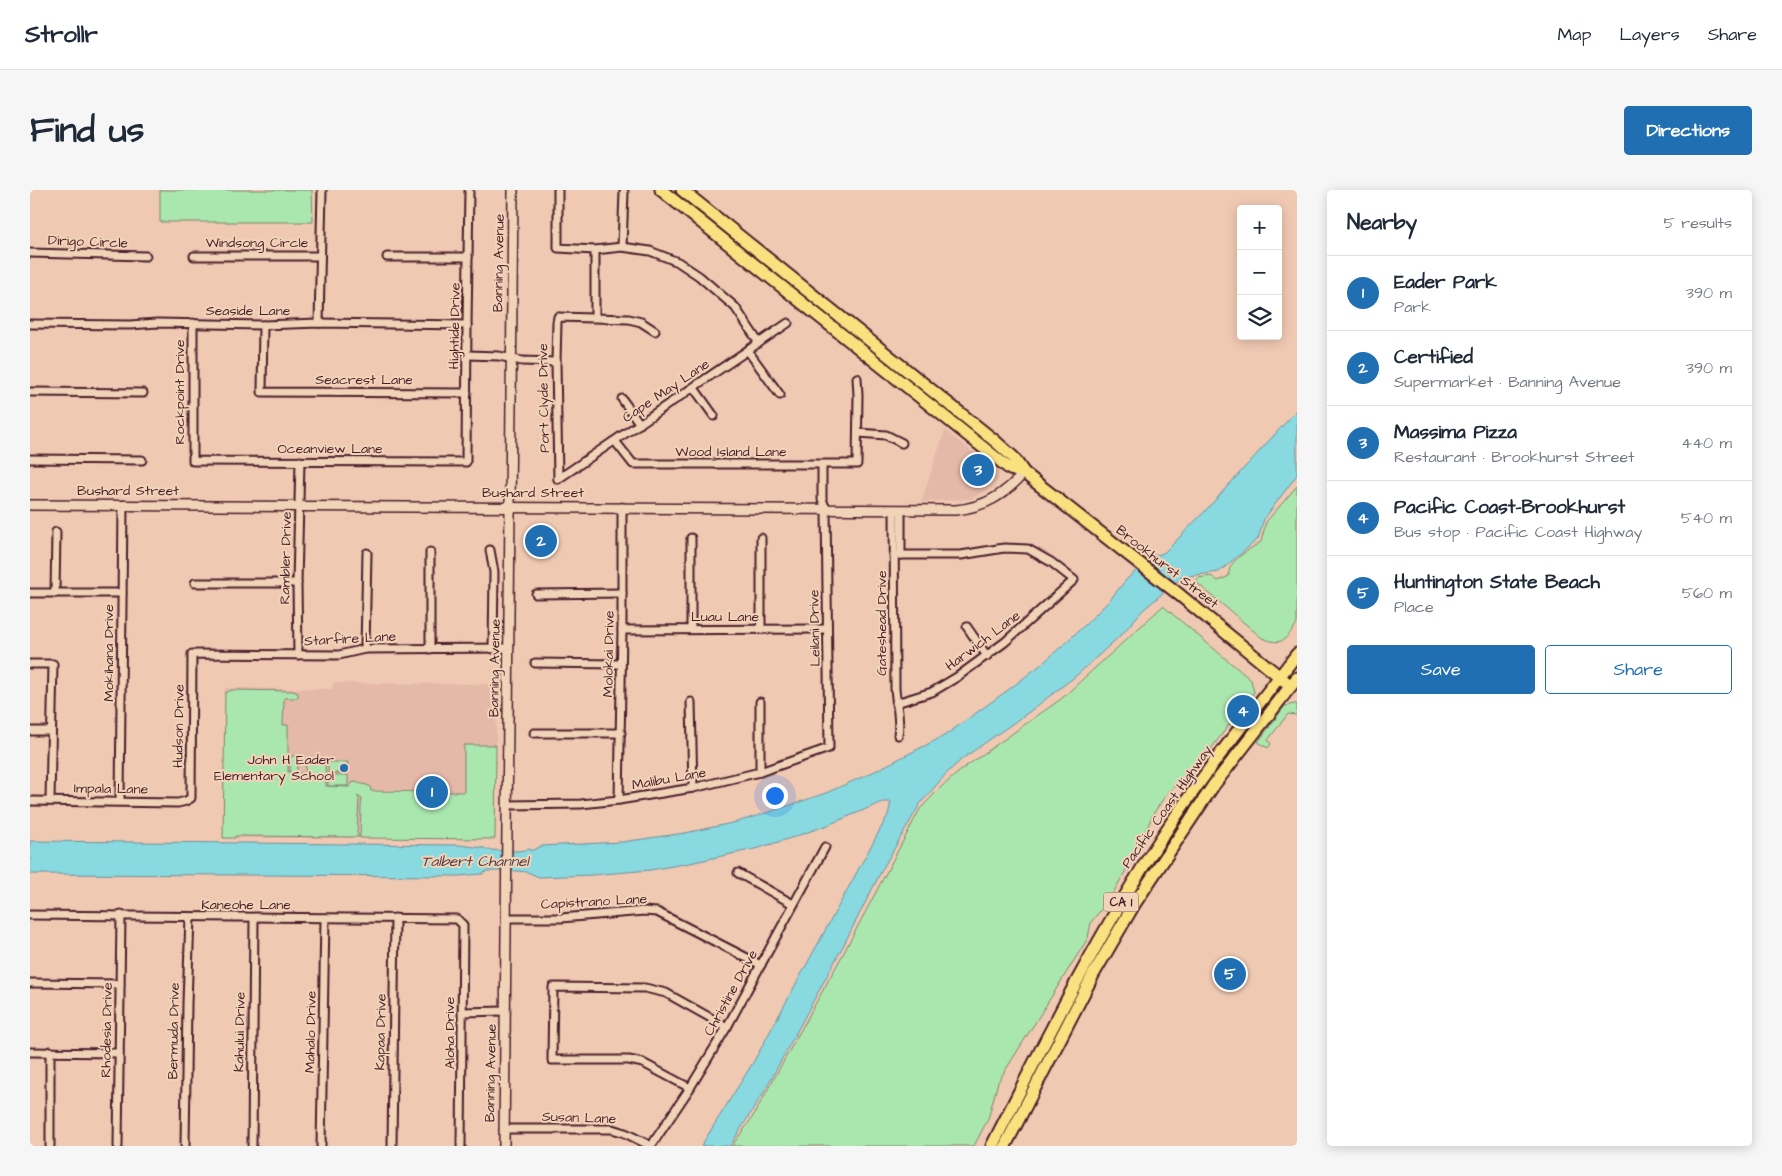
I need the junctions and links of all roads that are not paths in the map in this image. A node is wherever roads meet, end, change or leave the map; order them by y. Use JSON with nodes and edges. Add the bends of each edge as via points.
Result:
{"nodes":[{"id":1,"x":322,"y":190,"type":"edge"},
{"id":2,"x":469,"y":190,"type":"edge"},
{"id":3,"x":513,"y":190,"type":"edge"},
{"id":4,"x":558,"y":190,"type":"edge"},
{"id":5,"x":661,"y":190,"type":"edge"},
{"id":6,"x":682,"y":190,"type":"edge"},
{"id":7,"x":624,"y":192,"type":"dead end"},
{"id":8,"x":622,"y":247,"type":"junction"},
{"id":9,"x":595,"y":250,"type":"junction"},
{"id":10,"x":30,"y":253,"type":"edge"},
{"id":11,"x":146,"y":256,"type":"dead end"},
{"id":12,"x":194,"y":256,"type":"dead end"},
{"id":13,"x":320,"y":256,"type":"junction"},
{"id":14,"x":387,"y":257,"type":"dead end"},
{"id":15,"x":468,"y":257,"type":"junction"},
{"id":16,"x":795,"y":280,"type":"junction"},
{"id":17,"x":788,"y":290,"type":"junction"},
{"id":18,"x":595,"y":317,"type":"junction"},
{"id":19,"x":193,"y":323,"type":"junction"},
{"id":20,"x":319,"y":323,"type":"junction"},
{"id":21,"x":788,"y":323,"type":"dead end"},
{"id":22,"x":30,"y":324,"type":"edge"},
{"id":23,"x":263,"y":325,"type":"junction"},
{"id":24,"x":466,"y":325,"type":"junction"},
{"id":25,"x":655,"y":330,"type":"dead end"},
{"id":26,"x":760,"y":343,"type":"junction"},
{"id":27,"x":748,"y":351,"type":"junction"},
{"id":28,"x":467,"y":355,"type":"junction"},
{"id":29,"x":512,"y":358,"type":"junction"},
{"id":30,"x":556,"y":362,"type":"junction"},
{"id":31,"x":857,"y":378,"type":"dead end"},
{"id":32,"x":694,"y":388,"type":"junction"},
{"id":33,"x":30,"y":392,"type":"edge"},
{"id":34,"x":143,"y":393,"type":"dead end"},
{"id":35,"x":466,"y":393,"type":"junction"},
{"id":36,"x":780,"y":395,"type":"dead end"},
{"id":37,"x":622,"y":399,"type":"dead end"},
{"id":38,"x":714,"y":416,"type":"dead end"},
{"id":39,"x":640,"y":424,"type":"junction"},
{"id":40,"x":858,"y":433,"type":"junction"},
{"id":41,"x":615,"y":441,"type":"junction"},
{"id":42,"x":902,"y":443,"type":"dead end"},
{"id":43,"x":30,"y":459,"type":"edge"},
{"id":44,"x":142,"y":460,"type":"dead end"},
{"id":45,"x":193,"y":461,"type":"joint"},
{"id":46,"x":300,"y":461,"type":"junction"},
{"id":47,"x":466,"y":462,"type":"joint"},
{"id":48,"x":822,"y":465,"type":"junction"},
{"id":49,"x":1024,"y":473,"type":"junction"},
{"id":50,"x":558,"y":479,"type":"joint"},
{"id":51,"x":30,"y":505,"type":"edge"},
{"id":52,"x":123,"y":505,"type":"junction"},
{"id":53,"x":300,"y":506,"type":"junction"},
{"id":54,"x":510,"y":506,"type":"junction"},
{"id":55,"x":622,"y":507,"type":"junction"},
{"id":56,"x":826,"y":509,"type":"junction"},
{"id":57,"x":898,"y":510,"type":"junction"},
{"id":58,"x":56,"y":532,"type":"dead end"},
{"id":59,"x":691,"y":538,"type":"dead end"},
{"id":60,"x":761,"y":538,"type":"dead end"},
{"id":61,"x":490,"y":550,"type":"dead end"},
{"id":62,"x":430,"y":552,"type":"dead end"},
{"id":63,"x":367,"y":553,"type":"dead end"},
{"id":64,"x":898,"y":555,"type":"junction"},
{"id":65,"x":195,"y":583,"type":"dead end"},
{"id":66,"x":297,"y":584,"type":"junction"},
{"id":67,"x":122,"y":592,"type":"junction"},
{"id":68,"x":30,"y":593,"type":"edge"},
{"id":69,"x":55,"y":593,"type":"junction"},
{"id":70,"x":622,"y":593,"type":"junction"},
{"id":71,"x":536,"y":594,"type":"dead end"},
{"id":72,"x":967,"y":626,"type":"dead end"},
{"id":73,"x":690,"y":629,"type":"junction"},
{"id":74,"x":761,"y":629,"type":"junction"},
{"id":75,"x":827,"y":629,"type":"junction"},
{"id":76,"x":622,"y":630,"type":"junction"},
{"id":77,"x":508,"y":648,"type":"junction"},
{"id":78,"x":365,"y":649,"type":"junction"},
{"id":79,"x":430,"y":649,"type":"junction"},
{"id":80,"x":493,"y":649,"type":"junction"},
{"id":81,"x":192,"y":654,"type":"joint"},
{"id":82,"x":1297,"y":654,"type":"edge"},
{"id":83,"x":298,"y":655,"type":"junction"},
{"id":84,"x":987,"y":656,"type":"junction"},
{"id":85,"x":535,"y":663,"type":"dead end"},
{"id":86,"x":30,"y":664,"type":"edge"},
{"id":87,"x":621,"y":664,"type":"junction"},
{"id":88,"x":1280,"y":676,"type":"junction"},
{"id":89,"x":1294,"y":682,"type":"edge"},
{"id":90,"x":691,"y":702,"type":"dead end"},
{"id":91,"x":760,"y":702,"type":"dead end"},
{"id":92,"x":896,"y":703,"type":"junction"},
{"id":93,"x":30,"y":731,"type":"edge"},
{"id":94,"x":50,"y":731,"type":"junction"},
{"id":95,"x":534,"y":733,"type":"dead end"},
{"id":96,"x":621,"y":733,"type":"junction"},
{"id":97,"x":898,"y":735,"type":"dead end"},
{"id":98,"x":829,"y":748,"type":"joint"},
{"id":99,"x":760,"y":772,"type":"junction"},
{"id":100,"x":693,"y":788,"type":"junction"},
{"id":101,"x":190,"y":798,"type":"joint"},
{"id":102,"x":50,"y":800,"type":"junction"},
{"id":103,"x":619,"y":800,"type":"junction"},
{"id":104,"x":30,"y":801,"type":"edge"},
{"id":105,"x":120,"y":801,"type":"junction"},
{"id":106,"x":507,"y":805,"type":"junction"},
{"id":107,"x":825,"y":847,"type":"dead end"},
{"id":108,"x":738,"y":873,"type":"dead end"},
{"id":109,"x":793,"y":904,"type":"junction"},
{"id":110,"x":30,"y":914,"type":"edge"},
{"id":111,"x":121,"y":915,"type":"junction"},
{"id":112,"x":190,"y":917,"type":"junction"},
{"id":113,"x":254,"y":918,"type":"junction"},
{"id":114,"x":325,"y":918,"type":"junction"},
{"id":115,"x":395,"y":918,"type":"junction"},
{"id":116,"x":506,"y":918,"type":"junction"},
{"id":117,"x":460,"y":921,"type":"joint"},
{"id":118,"x":761,"y":965,"type":"junction"},
{"id":119,"x":30,"y":983,"type":"edge"},
{"id":120,"x":120,"y":984,"type":"junction"},
{"id":121,"x":506,"y":1011,"type":"junction"},
{"id":122,"x":462,"y":1012,"type":"junction"},
{"id":123,"x":727,"y":1027,"type":"junction"},
{"id":124,"x":50,"y":1051,"type":"junction"},
{"id":125,"x":30,"y":1052,"type":"edge"},
{"id":126,"x":119,"y":1053,"type":"junction"},
{"id":127,"x":690,"y":1088,"type":"junction"},
{"id":128,"x":504,"y":1128,"type":"junction"},
{"id":129,"x":50,"y":1146,"type":"edge"},
{"id":130,"x":118,"y":1146,"type":"edge"},
{"id":131,"x":185,"y":1146,"type":"edge"},
{"id":132,"x":252,"y":1146,"type":"edge"},
{"id":133,"x":322,"y":1146,"type":"edge"},
{"id":134,"x":392,"y":1146,"type":"edge"},
{"id":135,"x":461,"y":1146,"type":"edge"},
{"id":136,"x":504,"y":1146,"type":"edge"},
{"id":137,"x":651,"y":1146,"type":"edge"},
{"id":138,"x":992,"y":1146,"type":"edge"},
{"id":139,"x":1005,"y":1146,"type":"edge"}],
"edges":[{"from":1,"to":13,"type":"street"},
{"from":2,"to":15,"type":"street","name":"Hightide Drive"},
{"from":3,"to":29,"type":"street","name":"Banning Avenue"},
{"from":4,"to":9,"type":"street","via":[[558,248]]},
{"from":5,"to":17,"type":"main road","name":"Brookhurst Street"},
{"from":6,"to":16,"type":"main road","name":"Brookhurst Street"},
{"from":7,"to":8,"type":"street"},
{"from":8,"to":9,"type":"street"},
{"from":8,"to":26,"type":"street","via":[[650,251],[678,262],[699,276],[735,307]]},
{"from":9,"to":18,"type":"street"},
{"from":10,"to":11,"type":"street","name":"Dirigo Circle"},
{"from":12,"to":13,"type":"street","name":"Windsong Circle"},
{"from":13,"to":20,"type":"street"},
{"from":14,"to":15,"type":"street"},
{"from":15,"to":24,"type":"street","name":"Hightide Drive"},
{"from":16,"to":17,"type":"main road"},
{"from":16,"to":49,"type":"main road","name":"Brookhurst Street","via":[[995,441],[1013,457]]},
{"from":17,"to":49,"type":"main road","name":"Brookhurst Street","via":[[1010,469]]},
{"from":18,"to":25,"type":"street","via":[[629,318]]},
{"from":18,"to":30,"type":"street","name":"Port Clyde Drive","via":[[558,317]]},
{"from":19,"to":22,"type":"street","name":"Seaside Lane"},
{"from":19,"to":23,"type":"street","name":"Seaside Lane"},
{"from":19,"to":45,"type":"street","name":"Rockpoint Drive"},
{"from":20,"to":23,"type":"street","name":"Seaside Lane"},
{"from":20,"to":24,"type":"street","name":"Seaside Lane"},
{"from":21,"to":26,"type":"street","name":"Cape May Lane"},
{"from":23,"to":35,"type":"street","name":"Seacrest Lane","via":[[262,392]]},
{"from":24,"to":28,"type":"street","name":"Hightide Drive"},
{"from":26,"to":27,"type":"street","name":"Cape May Lane"},
{"from":27,"to":32,"type":"street","name":"Cape May Lane"},
{"from":27,"to":36,"type":"street"},
{"from":28,"to":29,"type":"street"},
{"from":28,"to":35,"type":"street","name":"Hightide Drive"},
{"from":29,"to":30,"type":"street"},
{"from":29,"to":54,"type":"street","name":"Banning Avenue"},
{"from":30,"to":50,"type":"street","name":"Port Clyde Drive"},
{"from":31,"to":40,"type":"street"},
{"from":32,"to":38,"type":"street"},
{"from":32,"to":39,"type":"street","name":"Cape May Lane"},
{"from":33,"to":34,"type":"street"},
{"from":35,"to":47,"type":"street","name":"Hightide Drive"},
{"from":37,"to":39,"type":"street"},
{"from":39,"to":41,"type":"street","name":"Cape May Lane"},
{"from":40,"to":42,"type":"street","via":[[886,435]]},
{"from":40,"to":48,"type":"street","name":"Wood Island Lane","via":[[858,464]]},
{"from":41,"to":48,"type":"street","name":"Wood Island Lane","via":[[633,464]]},
{"from":41,"to":50,"type":"street","name":"Cape May Lane"},
{"from":43,"to":44,"type":"street"},
{"from":45,"to":46,"type":"street","name":"Oceanview Lane"},
{"from":46,"to":47,"type":"street","name":"Oceanview Lane"},
{"from":46,"to":53,"type":"street","name":"Rambler Drive"},
{"from":48,"to":56,"type":"street","name":"Leilani Drive","via":[[822,499]]},
{"from":49,"to":57,"type":"street","name":"Bushard Street","via":[[1004,493],[981,506],[956,510]]},
{"from":49,"to":88,"type":"main road","name":"Brookhurst Street"},
{"from":51,"to":52,"type":"street","name":"Bushard Street"},
{"from":52,"to":53,"type":"street","name":"Bushard Street"},
{"from":52,"to":67,"type":"street","name":"Mokihana Drive"},
{"from":53,"to":54,"type":"street","name":"Bushard Street"},
{"from":53,"to":66,"type":"street","name":"Rambler Drive"},
{"from":54,"to":55,"type":"street","name":"Bushard Street"},
{"from":54,"to":77,"type":"street","name":"Banning Avenue"},
{"from":55,"to":56,"type":"street","name":"Bushard Street"},
{"from":55,"to":70,"type":"street","name":"Molokai Drive"},
{"from":56,"to":57,"type":"street","name":"Bushard Street"},
{"from":56,"to":75,"type":"street","name":"Leilani Drive"},
{"from":57,"to":64,"type":"street","name":"Gateshead Drive"},
{"from":58,"to":69,"type":"street"},
{"from":59,"to":73,"type":"street"},
{"from":60,"to":74,"type":"street"},
{"from":61,"to":80,"type":"street","name":"Banning Avenue","via":[[494,572]]},
{"from":62,"to":79,"type":"street"},
{"from":63,"to":78,"type":"street"},
{"from":64,"to":84,"type":"street","name":"Harwich Lane","via":[[961,555],[1004,548],[1028,549],[1074,580]]},
{"from":64,"to":92,"type":"street","name":"Gateshead Drive"},
{"from":65,"to":66,"type":"street"},
{"from":66,"to":83,"type":"street","name":"Rambler Drive"},
{"from":67,"to":69,"type":"street"},
{"from":67,"to":105,"type":"street","name":"Mokihana Drive"},
{"from":68,"to":69,"type":"street"},
{"from":70,"to":71,"type":"street"},
{"from":70,"to":76,"type":"street","name":"Molokai Drive"},
{"from":72,"to":84,"type":"street"},
{"from":73,"to":74,"type":"street","name":"Luau Lane"},
{"from":73,"to":76,"type":"street","name":"Luau Lane"},
{"from":74,"to":75,"type":"street","name":"Luau Lane"},
{"from":75,"to":98,"type":"street","name":"Leilani Drive"},
{"from":76,"to":87,"type":"street","name":"Molokai Drive"},
{"from":77,"to":80,"type":"street","name":"Starfire Lane"},
{"from":77,"to":106,"type":"street","name":"Banning Avenue"},
{"from":78,"to":79,"type":"street","name":"Starfire Lane"},
{"from":78,"to":83,"type":"street","name":"Starfire Lane","via":[[339,655]]},
{"from":79,"to":80,"type":"street","name":"Starfire Lane"},
{"from":81,"to":83,"type":"street","name":"Starfire Lane"},
{"from":81,"to":101,"type":"street","name":"Hudson Drive"},
{"from":82,"to":88,"type":"main road","name":"Pacific Coast Highway","number":"CA 1"},
{"from":84,"to":92,"type":"street","name":"Harwich Lane","via":[[932,692]]},
{"from":85,"to":87,"type":"street"},
{"from":86,"to":94,"type":"street","via":[[53,664]]},
{"from":87,"to":96,"type":"street","name":"Molokai Drive"},
{"from":88,"to":89,"type":"main road","name":"Brookhurst Street"},
{"from":88,"to":138,"type":"main road","name":"Pacific Coast Highway","number":"CA 1","via":[[1182,808],[1132,885],[1071,991]]},
{"from":89,"to":139,"type":"main road","name":"Pacific Coast Highway","number":"CA 1","via":[[1213,786],[1136,902],[1093,975]]},
{"from":90,"to":100,"type":"street"},
{"from":91,"to":99,"type":"street"},
{"from":92,"to":97,"type":"street","name":"Gateshead Drive","via":[[900,724]]},
{"from":93,"to":94,"type":"street"},
{"from":94,"to":102,"type":"street"},
{"from":95,"to":96,"type":"street"},
{"from":96,"to":103,"type":"street","name":"Molokai Drive"},
{"from":98,"to":99,"type":"street","name":"Malibu Lane"},
{"from":99,"to":100,"type":"street","name":"Malibu Lane"},
{"from":100,"to":103,"type":"street","name":"Malibu Lane"},
{"from":101,"to":105,"type":"street","name":"Impala Lane","via":[[178,804]]},
{"from":102,"to":104,"type":"street","name":"Impala Lane"},
{"from":102,"to":105,"type":"street","name":"Impala Lane"},
{"from":103,"to":106,"type":"street","name":"Malibu Lane"},
{"from":106,"to":116,"type":"street","name":"Banning Avenue"},
{"from":107,"to":109,"type":"street","name":"Christine Drive"},
{"from":108,"to":109,"type":"street"},
{"from":109,"to":118,"type":"street","name":"Christine Drive"},
{"from":110,"to":111,"type":"street","name":"Kaneohe Lane"},
{"from":111,"to":112,"type":"street","name":"Kaneohe Lane"},
{"from":111,"to":120,"type":"street","name":"Rhodesia Drive"},
{"from":112,"to":113,"type":"street","name":"Kaneohe Lane"},
{"from":112,"to":131,"type":"street","name":"Bermuda Drive"},
{"from":113,"to":114,"type":"street","name":"Kaneohe Lane"},
{"from":113,"to":132,"type":"street","name":"Kahului Drive"},
{"from":114,"to":115,"type":"street","name":"Kaneohe Lane"},
{"from":114,"to":133,"type":"street","name":"Mahalo Drive"},
{"from":115,"to":117,"type":"street","name":"Kaneohe Lane"},
{"from":115,"to":134,"type":"street","name":"Kapaa Drive"},
{"from":116,"to":118,"type":"street","name":"Capistrano Lane","via":[[658,912]]},
{"from":116,"to":121,"type":"street","name":"Banning Avenue"},
{"from":117,"to":122,"type":"street","name":"Aloha Drive","via":[[463,925]]},
{"from":118,"to":123,"type":"street","name":"Christine Drive"},
{"from":119,"to":120,"type":"street"},
{"from":120,"to":126,"type":"street","name":"Rhodesia Drive"},
{"from":121,"to":122,"type":"street"},
{"from":121,"to":128,"type":"street","name":"Banning Avenue"},
{"from":122,"to":135,"type":"street","name":"Aloha Drive"},
{"from":123,"to":127,"type":"street","name":"Christine Drive"},
{"from":123,"to":127,"type":"street","via":[[659,991],[553,987],[552,1060],[643,1063]]},
{"from":124,"to":125,"type":"street"},
{"from":124,"to":126,"type":"street"},
{"from":124,"to":129,"type":"street"},
{"from":126,"to":130,"type":"street","name":"Rhodesia Drive"},
{"from":127,"to":137,"type":"street","name":"Christine Drive"},
{"from":128,"to":136,"type":"street","name":"Banning Avenue"},
{"from":128,"to":137,"type":"street","name":"Susan Lane","via":[[612,1129]]}]}
